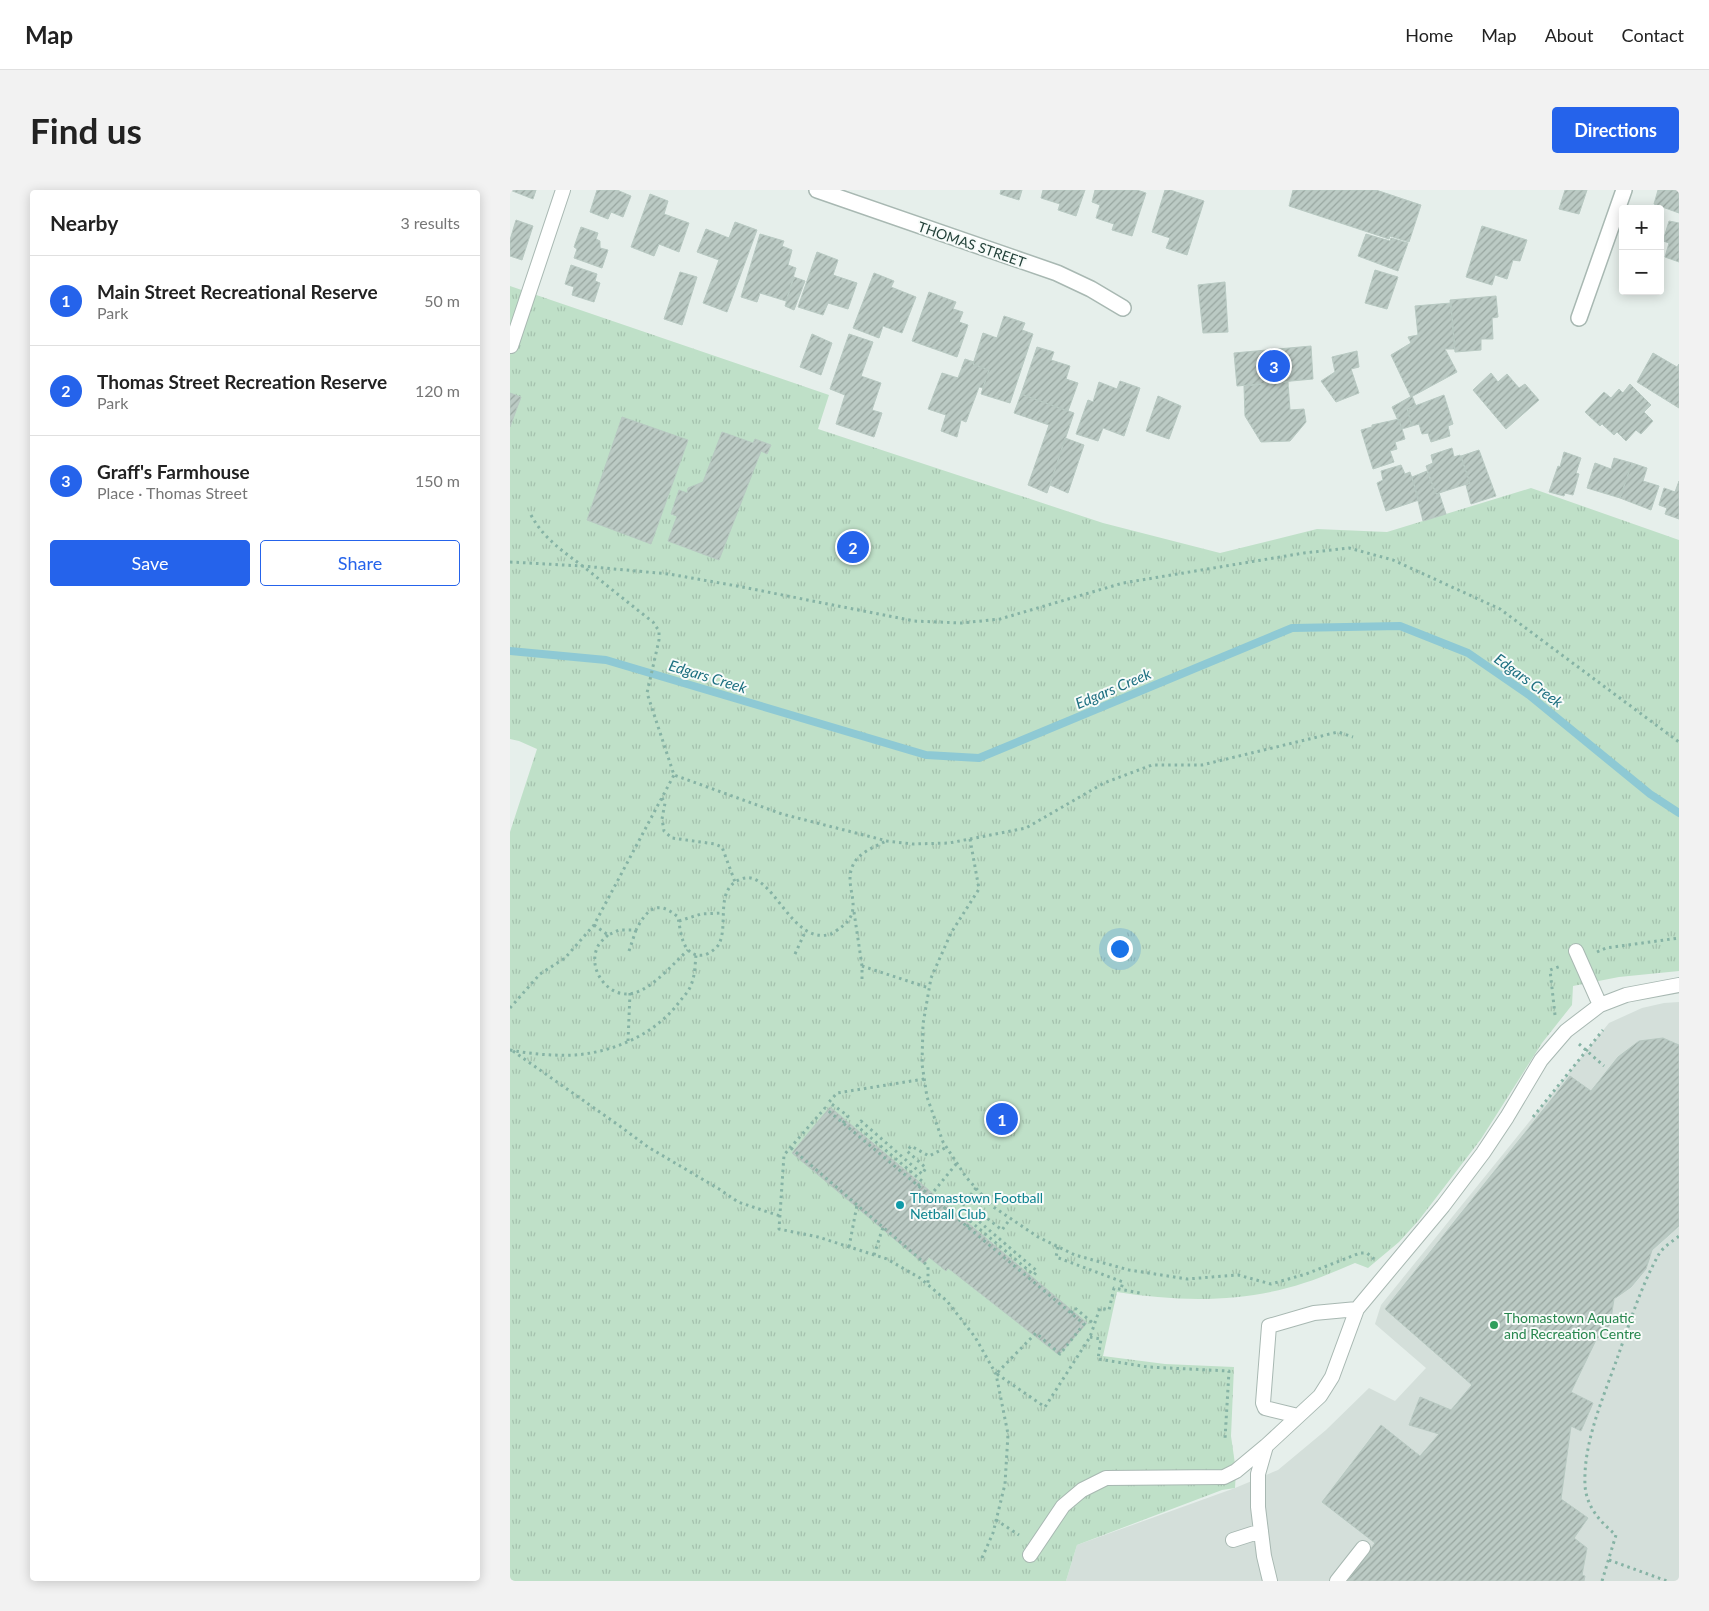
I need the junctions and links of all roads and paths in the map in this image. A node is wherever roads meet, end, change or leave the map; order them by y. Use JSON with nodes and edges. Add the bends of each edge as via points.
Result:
{"nodes":[{"id":1,"x":563,"y":190,"type":"edge"},
{"id":2,"x":817,"y":190,"type":"edge"},
{"id":3,"x":1624,"y":190,"type":"edge"},
{"id":4,"x":1123,"y":308,"type":"dead end"},
{"id":5,"x":1579,"y":318,"type":"dead end"},
{"id":6,"x":511,"y":346,"type":"edge"},
{"id":7,"x":531,"y":515,"type":"dead end"},
{"id":8,"x":510,"y":562,"type":"edge"},
{"id":9,"x":582,"y":566,"type":"junction"},
{"id":10,"x":1353,"y":737,"type":"dead end"},
{"id":11,"x":1679,"y":742,"type":"edge"},
{"id":12,"x":674,"y":775,"type":"junction"},
{"id":13,"x":662,"y":798,"type":"junction"},
{"id":14,"x":970,"y":839,"type":"junction"},
{"id":15,"x":887,"y":841,"type":"junction"},
{"id":16,"x":735,"y":883,"type":"junction"},
{"id":17,"x":854,"y":906,"type":"junction"},
{"id":18,"x":723,"y":913,"type":"junction"},
{"id":19,"x":679,"y":921,"type":"junction"},
{"id":20,"x":594,"y":925,"type":"junction"},
{"id":21,"x":636,"y":930,"type":"junction"},
{"id":22,"x":806,"y":930,"type":"junction"},
{"id":23,"x":608,"y":935,"type":"junction"},
{"id":24,"x":688,"y":950,"type":"junction"},
{"id":25,"x":1576,"y":951,"type":"dead end"},
{"id":26,"x":628,"y":952,"type":"dead end"},
{"id":27,"x":795,"y":954,"type":"dead end"},
{"id":28,"x":696,"y":955,"type":"junction"},
{"id":29,"x":862,"y":966,"type":"junction"},
{"id":30,"x":862,"y":982,"type":"dead end"},
{"id":31,"x":1679,"y":985,"type":"edge"},
{"id":32,"x":930,"y":988,"type":"junction"},
{"id":33,"x":630,"y":993,"type":"junction"},
{"id":34,"x":1600,"y":1005,"type":"junction"},
{"id":35,"x":510,"y":1008,"type":"edge"},
{"id":36,"x":628,"y":1041,"type":"junction"},
{"id":37,"x":1577,"y":1042,"type":"dead end"},
{"id":38,"x":512,"y":1051,"type":"edge"},
{"id":39,"x":1604,"y":1066,"type":"dead end"},
{"id":40,"x":924,"y":1079,"type":"junction"},
{"id":41,"x":843,"y":1123,"type":"junction"},
{"id":42,"x":791,"y":1148,"type":"junction"},
{"id":43,"x":947,"y":1148,"type":"junction"},
{"id":44,"x":957,"y":1163,"type":"junction"},
{"id":45,"x":918,"y":1186,"type":"junction"},
{"id":46,"x":976,"y":1188,"type":"junction"},
{"id":47,"x":930,"y":1196,"type":"junction"},
{"id":48,"x":857,"y":1205,"type":"junction"},
{"id":49,"x":780,"y":1216,"type":"junction"},
{"id":50,"x":955,"y":1216,"type":"junction"},
{"id":51,"x":1010,"y":1219,"type":"junction"},
{"id":52,"x":967,"y":1226,"type":"junction"},
{"id":53,"x":883,"y":1227,"type":"junction"},
{"id":54,"x":1679,"y":1236,"type":"edge"},
{"id":55,"x":849,"y":1247,"type":"junction"},
{"id":56,"x":1058,"y":1247,"type":"junction"},
{"id":57,"x":874,"y":1255,"type":"junction"},
{"id":58,"x":1381,"y":1264,"type":"dead end"},
{"id":59,"x":928,"y":1286,"type":"junction"},
{"id":60,"x":1121,"y":1289,"type":"junction"},
{"id":61,"x":1140,"y":1293,"type":"dead end"},
{"id":62,"x":1357,"y":1309,"type":"junction"},
{"id":63,"x":1071,"y":1313,"type":"junction"},
{"id":64,"x":1094,"y":1324,"type":"junction"},
{"id":65,"x":1090,"y":1336,"type":"junction"},
{"id":66,"x":996,"y":1374,"type":"junction"},
{"id":67,"x":1298,"y":1416,"type":"junction"},
{"id":68,"x":1225,"y":1439,"type":"dead end"},
{"id":69,"x":1266,"y":1446,"type":"junction"},
{"id":70,"x":996,"y":1520,"type":"junction"},
{"id":71,"x":1261,"y":1531,"type":"junction"},
{"id":72,"x":1233,"y":1540,"type":"dead end"},
{"id":73,"x":1363,"y":1548,"type":"dead end"},
{"id":74,"x":1033,"y":1551,"type":"joint"},
{"id":75,"x":982,"y":1558,"type":"dead end"},
{"id":76,"x":1609,"y":1560,"type":"junction"},
{"id":77,"x":1270,"y":1581,"type":"edge"},
{"id":78,"x":1337,"y":1581,"type":"edge"},
{"id":79,"x":1602,"y":1581,"type":"edge"},
{"id":80,"x":1667,"y":1581,"type":"edge"}],
"edges":[{"from":1,"to":6,"type":"lane"},
{"from":2,"to":4,"type":"street","name":"THOMAS STREET","via":[[1057,273]]},
{"from":3,"to":5,"type":"street"},
{"from":7,"to":9,"type":"path","via":[[536,525],[564,554]]},
{"from":8,"to":9,"type":"path"},
{"from":9,"to":11,"type":"path","via":[[689,578],[914,621],[962,623],[1000,619],[1123,583],[1349,548],[1393,560],[1500,609]]},
{"from":9,"to":12,"type":"path","via":[[653,622],[659,631],[647,694]]},
{"from":10,"to":14,"type":"path","via":[[1338,732],[1202,765],[1152,765],[1104,783],[1026,828]]},
{"from":12,"to":13,"type":"path"},
{"from":12,"to":15,"type":"path","via":[[782,814]]},
{"from":13,"to":16,"type":"path","via":[[665,803],[664,831],[672,838],[722,847]]},
{"from":13,"to":20,"type":"path"},
{"from":14,"to":15,"type":"path","via":[[913,844]]},
{"from":14,"to":32,"type":"path","via":[[979,890],[951,933]]},
{"from":15,"to":17,"type":"path","via":[[863,853],[852,865],[850,880]]},
{"from":16,"to":18,"type":"path","via":[[724,899]]},
{"from":16,"to":22,"type":"path","via":[[749,877],[759,880]]},
{"from":17,"to":22,"type":"path","via":[[847,923],[831,934],[816,935]]},
{"from":17,"to":29,"type":"path"},
{"from":18,"to":19,"type":"path","via":[[701,914]]},
{"from":18,"to":28,"type":"path","via":[[723,934],[718,946],[707,954]]},
{"from":19,"to":21,"type":"path","via":[[669,909],[653,908],[643,916]]},
{"from":19,"to":24,"type":"path"},
{"from":20,"to":23,"type":"path"},
{"from":20,"to":35,"type":"path","via":[[565,958],[540,974]]},
{"from":21,"to":23,"type":"path","via":[[619,930]]},
{"from":21,"to":26,"type":"path"},
{"from":22,"to":27,"type":"path"},
{"from":23,"to":33,"type":"path","via":[[597,948],[596,968],[605,986],[613,991]]},
{"from":24,"to":28,"type":"path"},
{"from":24,"to":33,"type":"path","via":[[644,988]]},
{"from":25,"to":34,"type":"lane"},
{"from":28,"to":36,"type":"path","via":[[691,987],[675,1008],[658,1024]]},
{"from":29,"to":30,"type":"path"},
{"from":29,"to":32,"type":"path"},
{"from":31,"to":34,"type":"lane","via":[[1626,995]]},
{"from":32,"to":40,"type":"path","via":[[923,1024]]},
{"from":33,"to":36,"type":"path"},
{"from":34,"to":62,"type":"lane","via":[[1566,1031],[1541,1060],[1483,1153]]},
{"from":36,"to":38,"type":"path","via":[[605,1050],[576,1055]]},
{"from":37,"to":39,"type":"path"},
{"from":38,"to":49,"type":"path","via":[[648,1147],[738,1202]]},
{"from":40,"to":41,"type":"path","via":[[837,1093],[829,1102],[848,1116]]},
{"from":40,"to":43,"type":"path","via":[[927,1097]]},
{"from":41,"to":42,"type":"path","via":[[825,1108]]},
{"from":41,"to":45,"type":"path"},
{"from":42,"to":48,"type":"path"},
{"from":42,"to":49,"type":"path","via":[[784,1155]]},
{"from":43,"to":44,"type":"path"},
{"from":43,"to":45,"type":"path","via":[[929,1156],[911,1146],[907,1151],[926,1168],[922,1174],[861,1121],[857,1126],[922,1180]]},
{"from":44,"to":46,"type":"path"},
{"from":44,"to":47,"type":"path"},
{"from":45,"to":47,"type":"path"},
{"from":46,"to":50,"type":"path"},
{"from":46,"to":51,"type":"path","via":[[992,1206]]},
{"from":47,"to":50,"type":"path"},
{"from":48,"to":53,"type":"path"},
{"from":48,"to":55,"type":"path"},
{"from":49,"to":55,"type":"path","via":[[779,1229]]},
{"from":50,"to":52,"type":"path"},
{"from":51,"to":52,"type":"path","via":[[1002,1230],[978,1212],[975,1218],[1037,1271],[1034,1275],[970,1221]]},
{"from":51,"to":56,"type":"path"},
{"from":52,"to":63,"type":"path"},
{"from":53,"to":57,"type":"path"},
{"from":53,"to":59,"type":"path","via":[[928,1266]]},
{"from":54,"to":76,"type":"path","via":[[1660,1252],[1638,1300],[1595,1417],[1586,1460],[1585,1486],[1592,1510],[1616,1535]]},
{"from":55,"to":57,"type":"path"},
{"from":56,"to":58,"type":"path","via":[[1129,1270],[1187,1278],[1238,1275],[1271,1284],[1360,1253],[1367,1253]]},
{"from":56,"to":60,"type":"path","via":[[1056,1257],[1123,1282]]},
{"from":57,"to":59,"type":"path","via":[[920,1278]]},
{"from":59,"to":66,"type":"path","via":[[947,1302],[975,1337]]},
{"from":60,"to":61,"type":"path"},
{"from":60,"to":64,"type":"path","via":[[1114,1288],[1110,1310],[1100,1308]]},
{"from":62,"to":67,"type":"lane","via":[[1332,1377],[1320,1396]]},
{"from":62,"to":67,"type":"lane","via":[[1314,1313],[1269,1326],[1263,1403],[1265,1408]]},
{"from":63,"to":64,"type":"path","via":[[1075,1308]]},
{"from":63,"to":66,"type":"path","via":[[1084,1324],[1060,1354],[1036,1333]]},
{"from":64,"to":65,"type":"path"},
{"from":65,"to":66,"type":"path","via":[[1045,1407]]},
{"from":65,"to":68,"type":"path","via":[[1101,1339],[1098,1359],[1148,1367],[1229,1371]]},
{"from":66,"to":70,"type":"path","via":[[1008,1434],[1005,1484]]},
{"from":67,"to":69,"type":"lane"},
{"from":69,"to":71,"type":"lane","via":[[1258,1474]]},
{"from":69,"to":74,"type":"lane","via":[[1224,1477],[1106,1478],[1082,1490],[1063,1506]]},
{"from":70,"to":74,"type":"path"},
{"from":70,"to":75,"type":"path"},
{"from":71,"to":72,"type":"lane"},
{"from":71,"to":77,"type":"lane"},
{"from":73,"to":78,"type":"lane"},
{"from":76,"to":79,"type":"path"},
{"from":76,"to":80,"type":"path"}]}
